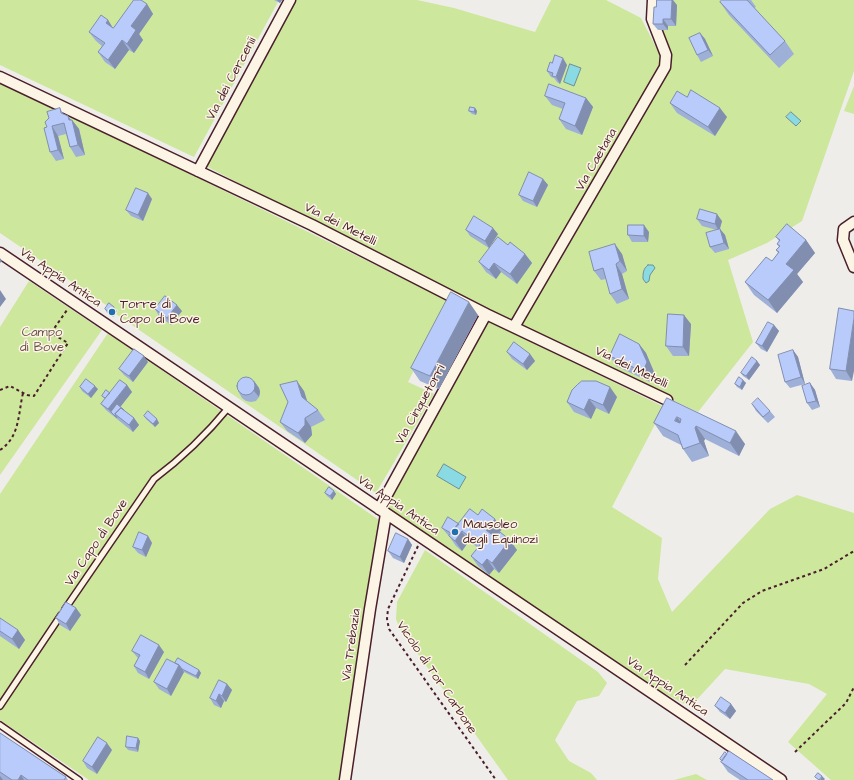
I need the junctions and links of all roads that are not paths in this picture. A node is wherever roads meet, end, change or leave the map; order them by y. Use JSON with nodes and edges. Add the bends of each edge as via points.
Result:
{"nodes":[{"id":1,"x":290,"y":0,"type":"edge"},
{"id":2,"x":653,"y":0,"type":"edge"},
{"id":3,"x":0,"y":76,"type":"edge"},
{"id":4,"x":198,"y":171,"type":"junction"},
{"id":5,"x":854,"y":222,"type":"edge"},
{"id":6,"x":0,"y":253,"type":"edge"},
{"id":7,"x":854,"y":267,"type":"edge"},
{"id":8,"x":486,"y":314,"type":"junction"},
{"id":9,"x":514,"y":327,"type":"junction"},
{"id":10,"x":667,"y":400,"type":"edge"},
{"id":11,"x":229,"y":407,"type":"junction"},
{"id":12,"x":383,"y":511,"type":"junction"},
{"id":13,"x":0,"y":706,"type":"edge"},
{"id":14,"x":0,"y":725,"type":"edge"},
{"id":15,"x":78,"y":780,"type":"edge"},
{"id":16,"x":345,"y":780,"type":"edge"},
{"id":17,"x":781,"y":780,"type":"edge"}],
"edges":[{"from":1,"to":4,"type":"street","name":"Via dei Cercenii"},
{"from":2,"to":9,"type":"street","name":"Via Caetana","via":[[652,19],[666,55],[665,67]]},
{"from":3,"to":4,"type":"street","name":"Via dei Metelli"},
{"from":4,"to":8,"type":"street","name":"Via dei Metelli","via":[[312,225]]},
{"from":5,"to":7,"type":"street","via":[[844,229],[843,240]]},
{"from":6,"to":11,"type":"street","name":"Via Appia Antica"},
{"from":8,"to":9,"type":"street","name":"Via dei Metelli"},
{"from":8,"to":12,"type":"street","name":"Via Cinquetorri"},
{"from":9,"to":10,"type":"street","name":"Via dei Metelli"},
{"from":11,"to":12,"type":"street","name":"Via Appia Antica"},
{"from":11,"to":13,"type":"lane","name":"Via Capo di Bove","via":[[199,442],[154,479]]},
{"from":12,"to":16,"type":"street","name":"Via Trebazia"},
{"from":12,"to":17,"type":"street","name":"Via Appia Antica"},
{"from":14,"to":15,"type":"lane"}]}
